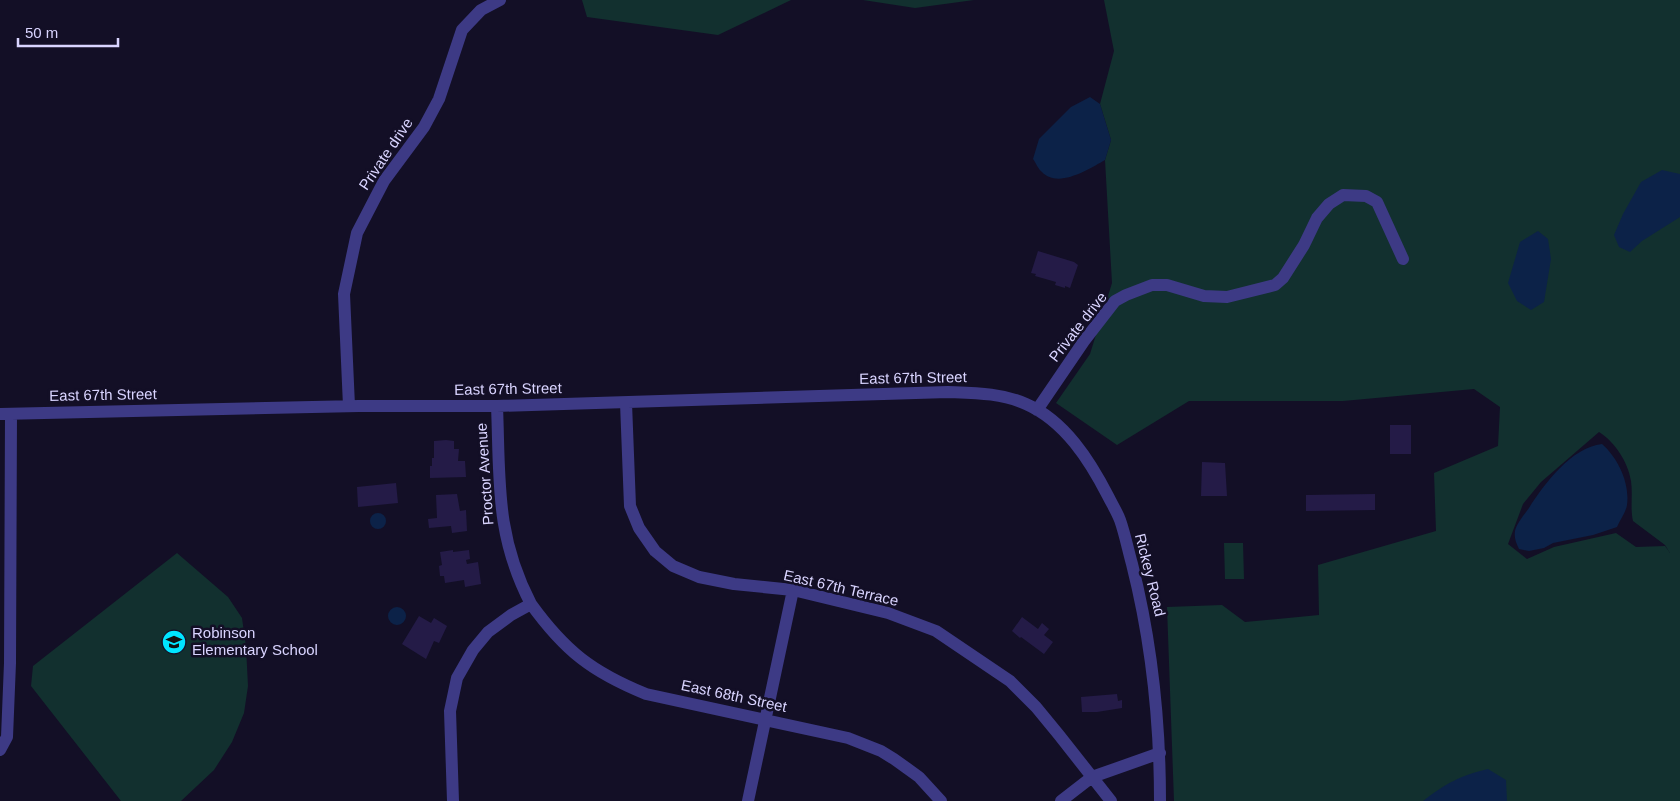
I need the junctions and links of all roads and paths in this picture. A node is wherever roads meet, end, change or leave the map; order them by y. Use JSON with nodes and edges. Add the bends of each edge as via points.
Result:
{"nodes":[{"id":1,"x":500,"y":0,"type":"edge"},
{"id":2,"x":1402,"y":259,"type":"dead end"},
{"id":3,"x":1016,"y":400,"type":"joint"},
{"id":4,"x":626,"y":403,"type":"junction"},
{"id":5,"x":348,"y":406,"type":"junction"},
{"id":6,"x":497,"y":406,"type":"junction"},
{"id":7,"x":1037,"y":410,"type":"junction"},
{"id":8,"x":5,"y":414,"type":"edge"},
{"id":9,"x":794,"y":590,"type":"junction"},
{"id":10,"x":531,"y":604,"type":"junction"},
{"id":11,"x":765,"y":720,"type":"junction"},
{"id":12,"x":0,"y":750,"type":"edge"},
{"id":13,"x":1160,"y":753,"type":"junction"},
{"id":14,"x":1092,"y":777,"type":"junction"},
{"id":15,"x":453,"y":801,"type":"edge"},
{"id":16,"x":748,"y":801,"type":"edge"},
{"id":17,"x":941,"y":801,"type":"edge"},
{"id":18,"x":1061,"y":801,"type":"edge"},
{"id":19,"x":1111,"y":801,"type":"edge"},
{"id":20,"x":1160,"y":801,"type":"edge"}],
"edges":[{"from":1,"to":5,"type":"street","name":"Private drive","via":[[481,10],[462,30],[439,99],[424,127],[384,180],[357,233],[344,294]]},
{"from":2,"to":7,"type":"street","name":"Private drive","via":[[1377,202],[1366,196],[1342,195],[1317,218],[1283,278],[1275,285],[1227,297],[1204,296],[1167,285],[1152,285],[1115,301],[1084,340]]},
{"from":3,"to":4,"type":"street","name":"East 67th Street","via":[[948,392]]},
{"from":3,"to":7,"type":"street","name":"Rickey Road"},
{"from":4,"to":6,"type":"street","name":"East 67th Street"},
{"from":4,"to":9,"type":"street","name":"East 67th Terrace","via":[[630,506],[655,551],[673,566],[699,577]]},
{"from":5,"to":6,"type":"street","name":"East 67th Street"},
{"from":5,"to":8,"type":"street","name":"East 67th Street"},
{"from":6,"to":10,"type":"street","name":"Proctor Avenue","via":[[502,520],[513,565]]},
{"from":7,"to":13,"type":"street","name":"Rickey Road","via":[[1080,450],[1120,520],[1149,640]]},
{"from":8,"to":12,"type":"street","via":[[10,663],[7,737]]},
{"from":9,"to":11,"type":"street"},
{"from":9,"to":14,"type":"street","name":"East 67th Terrace","via":[[888,613],[944,637],[1010,681],[1036,707]]},
{"from":10,"to":11,"type":"street","name":"East 68th Street","via":[[566,647],[616,682],[646,694]]},
{"from":10,"to":15,"type":"street","via":[[488,632],[457,678],[450,710]]},
{"from":11,"to":16,"type":"street"},
{"from":11,"to":17,"type":"street","name":"East 68th Street","via":[[848,738],[881,751],[919,777]]},
{"from":13,"to":14,"type":"street"},
{"from":13,"to":20,"type":"street","name":"Rickey Road"},
{"from":14,"to":18,"type":"street"},
{"from":14,"to":19,"type":"street","name":"East 67th Terrace"}]}
